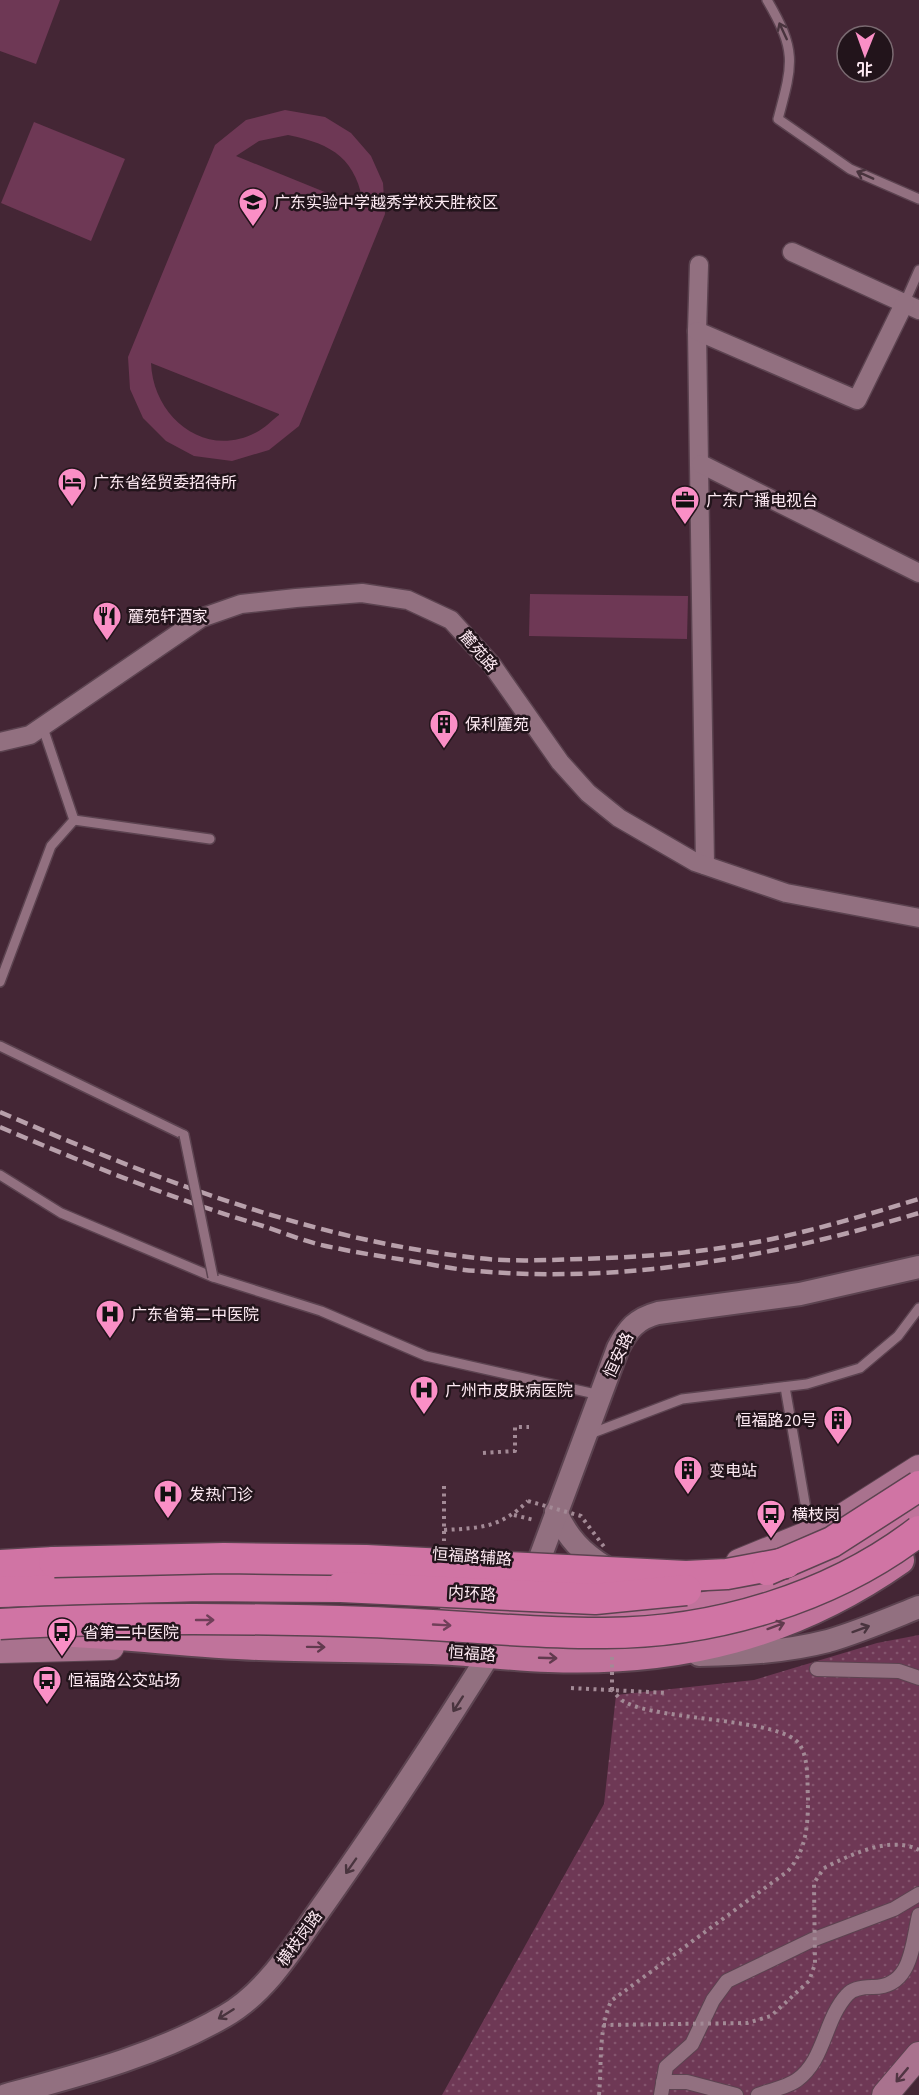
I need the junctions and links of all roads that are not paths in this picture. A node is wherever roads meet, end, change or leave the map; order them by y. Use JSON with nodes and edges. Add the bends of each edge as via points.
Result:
{"nodes":[{"id":1,"x":766,"y":0,"type":"edge"},
{"id":2,"x":919,"y":199,"type":"edge"},
{"id":3,"x":792,"y":252,"type":"dead end"},
{"id":4,"x":699,"y":265,"type":"dead end"},
{"id":5,"x":919,"y":270,"type":"edge"},
{"id":6,"x":912,"y":306,"type":"edge"},
{"id":7,"x":697,"y":331,"type":"junction"},
{"id":8,"x":701,"y":464,"type":"junction"},
{"id":9,"x":919,"y":573,"type":"edge"},
{"id":10,"x":43,"y":728,"type":"junction"},
{"id":11,"x":0,"y":742,"type":"edge"},
{"id":12,"x":74,"y":820,"type":"junction"},
{"id":13,"x":210,"y":839,"type":"dead end"},
{"id":14,"x":705,"y":866,"type":"junction"},
{"id":15,"x":919,"y":918,"type":"edge"},
{"id":16,"x":0,"y":982,"type":"edge"},
{"id":17,"x":0,"y":1046,"type":"edge"},
{"id":18,"x":0,"y":1175,"type":"edge"},
{"id":19,"x":919,"y":1267,"type":"edge"},
{"id":20,"x":213,"y":1277,"type":"junction"},
{"id":21,"x":919,"y":1308,"type":"edge"},
{"id":22,"x":785,"y":1387,"type":"junction"},
{"id":23,"x":600,"y":1395,"type":"junction"},
{"id":24,"x":585,"y":1436,"type":"junction"},
{"id":25,"x":919,"y":1468,"type":"edge"},
{"id":26,"x":919,"y":1486,"type":"edge"},
{"id":27,"x":919,"y":1508,"type":"edge"},
{"id":28,"x":556,"y":1512,"type":"junction"},
{"id":29,"x":919,"y":1531,"type":"edge"},
{"id":30,"x":810,"y":1534,"type":"junction"},
{"id":31,"x":919,"y":1545,"type":"edge"},
{"id":32,"x":0,"y":1551,"type":"edge"},
{"id":33,"x":541,"y":1561,"type":"junction"},
{"id":34,"x":786,"y":1563,"type":"junction"},
{"id":35,"x":0,"y":1565,"type":"edge"},
{"id":36,"x":605,"y":1567,"type":"junction"},
{"id":37,"x":673,"y":1571,"type":"junction"},
{"id":38,"x":0,"y":1594,"type":"edge"},
{"id":39,"x":919,"y":1607,"type":"edge"},
{"id":40,"x":677,"y":1610,"type":"junction"},
{"id":41,"x":516,"y":1611,"type":"junction"},
{"id":42,"x":0,"y":1624,"type":"edge"},
{"id":43,"x":0,"y":1629,"type":"edge"},
{"id":44,"x":258,"y":1646,"type":"junction"},
{"id":45,"x":0,"y":1650,"type":"edge"},
{"id":46,"x":489,"y":1654,"type":"junction"},
{"id":47,"x":659,"y":1655,"type":"junction"},
{"id":48,"x":817,"y":1669,"type":"dead end"},
{"id":49,"x":919,"y":1678,"type":"edge"},
{"id":50,"x":919,"y":1894,"type":"edge"},
{"id":51,"x":919,"y":1915,"type":"edge"},
{"id":52,"x":919,"y":2055,"type":"edge"},
{"id":53,"x":662,"y":2088,"type":"edge"},
{"id":54,"x":6,"y":2095,"type":"edge"},
{"id":55,"x":736,"y":2095,"type":"edge"},
{"id":56,"x":758,"y":2095,"type":"edge"},
{"id":57,"x":885,"y":2095,"type":"edge"}],
"edges":[{"from":2,"to":1,"type":"lane","one_way":true,"via":[[850,169],[778,119],[792,69],[787,40]]},
{"from":3,"to":6,"type":"street"},
{"from":4,"to":7,"type":"street"},
{"from":5,"to":6,"type":"lane"},
{"from":6,"to":7,"type":"street","via":[[857,400]]},
{"from":7,"to":8,"type":"street"},
{"from":8,"to":9,"type":"street"},
{"from":8,"to":14,"type":"street"},
{"from":10,"to":11,"type":"street","name":"麓苑路"},
{"from":10,"to":12,"type":"lane"},
{"from":10,"to":14,"type":"street","name":"麓苑路","via":[[201,618],[241,604],[362,593],[408,600],[451,620],[492,665],[560,762],[588,793],[619,818]]},
{"from":12,"to":13,"type":"lane"},
{"from":12,"to":16,"type":"lane","via":[[51,846]]},
{"from":14,"to":15,"type":"street","name":"麓苑路","via":[[786,892]]},
{"from":17,"to":20,"type":"lane","bridge":true,"via":[[184,1135]]},
{"from":18,"to":20,"type":"lane","via":[[61,1213]]},
{"from":19,"to":23,"type":"street","name":"恒安路","via":[[800,1294],[647,1316],[628,1329]]},
{"from":20,"to":23,"type":"lane","via":[[321,1311],[426,1356]]},
{"from":21,"to":22,"type":"lane","via":[[898,1336],[860,1368]]},
{"from":22,"to":24,"type":"lane","via":[[682,1399]]},
{"from":22,"to":30,"type":"lane"},
{"from":23,"to":24,"type":"street","name":"恒安路"},
{"from":24,"to":28,"type":"street","name":"恒安路"},
{"from":25,"to":30,"type":"main road","name":"恒福路辅路"},
{"from":26,"to":34,"type":"highway","name":"内环路","bridge":true,"via":[[854,1530]]},
{"from":27,"to":40,"type":"main road","via":[[864,1548],[813,1573],[738,1598]]},
{"from":28,"to":33,"type":"street","name":"恒安路"},
{"from":28,"to":36,"type":"street","via":[[573,1542]]},
{"from":42,"to":29,"type":"highway","name":"内环路","one_way":true,"bridge":true,"via":[[298,1619],[606,1634],[679,1628],[750,1613],[819,1588],[883,1555]]},
{"from":30,"to":37,"type":"main road","name":"恒福路辅路","via":[[724,1566]]},
{"from":47,"to":31,"type":"main road","name":"恒福路","one_way":true,"via":[[738,1639],[803,1616],[839,1599]]},
{"from":32,"to":33,"type":"main road","name":"恒福路辅路","via":[[311,1548]]},
{"from":33,"to":36,"type":"main road","name":"恒福路辅路"},
{"from":33,"to":41,"type":"street","name":"恒安路"},
{"from":34,"to":35,"type":"highway","bridge":true,"via":[[727,1574],[686,1576],[366,1560],[224,1558]]},
{"from":34,"to":38,"type":"highway","name":"内环路","bridge":true,"via":[[707,1586],[624,1598],[200,1586]]},
{"from":36,"to":37,"type":"main road","name":"恒福路辅路"},
{"from":37,"to":40,"type":"street"},
{"from":38,"to":41,"type":"main road","via":[[209,1595]]},
{"from":47,"to":39,"type":"street","one_way":true,"via":[[789,1649],[830,1640]]},
{"from":40,"to":41,"type":"main road","via":[[620,1614]]},
{"from":41,"to":46,"type":"street","name":"恒安路"},
{"from":43,"to":44,"type":"main road","name":"恒福路"},
{"from":44,"to":45,"type":"main road"},
{"from":44,"to":46,"type":"main road","name":"恒福路","one_way":true},
{"from":46,"to":47,"type":"main road","name":"恒福路","one_way":true,"via":[[550,1658]]},
{"from":46,"to":54,"type":"street","name":"横枝岗路","one_way":true,"via":[[350,1867],[284,1959],[246,2001],[225,2016],[157,2048]]},
{"from":48,"to":49,"type":"street","via":[[898,1671]]},
{"from":50,"to":53,"type":"street","via":[[894,1909],[812,1940],[727,1981],[713,2000],[692,2044],[666,2067]]},
{"from":51,"to":56,"type":"street","via":[[908,1965],[900,1978],[892,1985],[848,1992],[827,2027],[813,2065],[795,2082]]},
{"from":52,"to":57,"type":"main road","one_way":true},
{"from":53,"to":55,"type":"street","via":[[687,2082]]}]}
